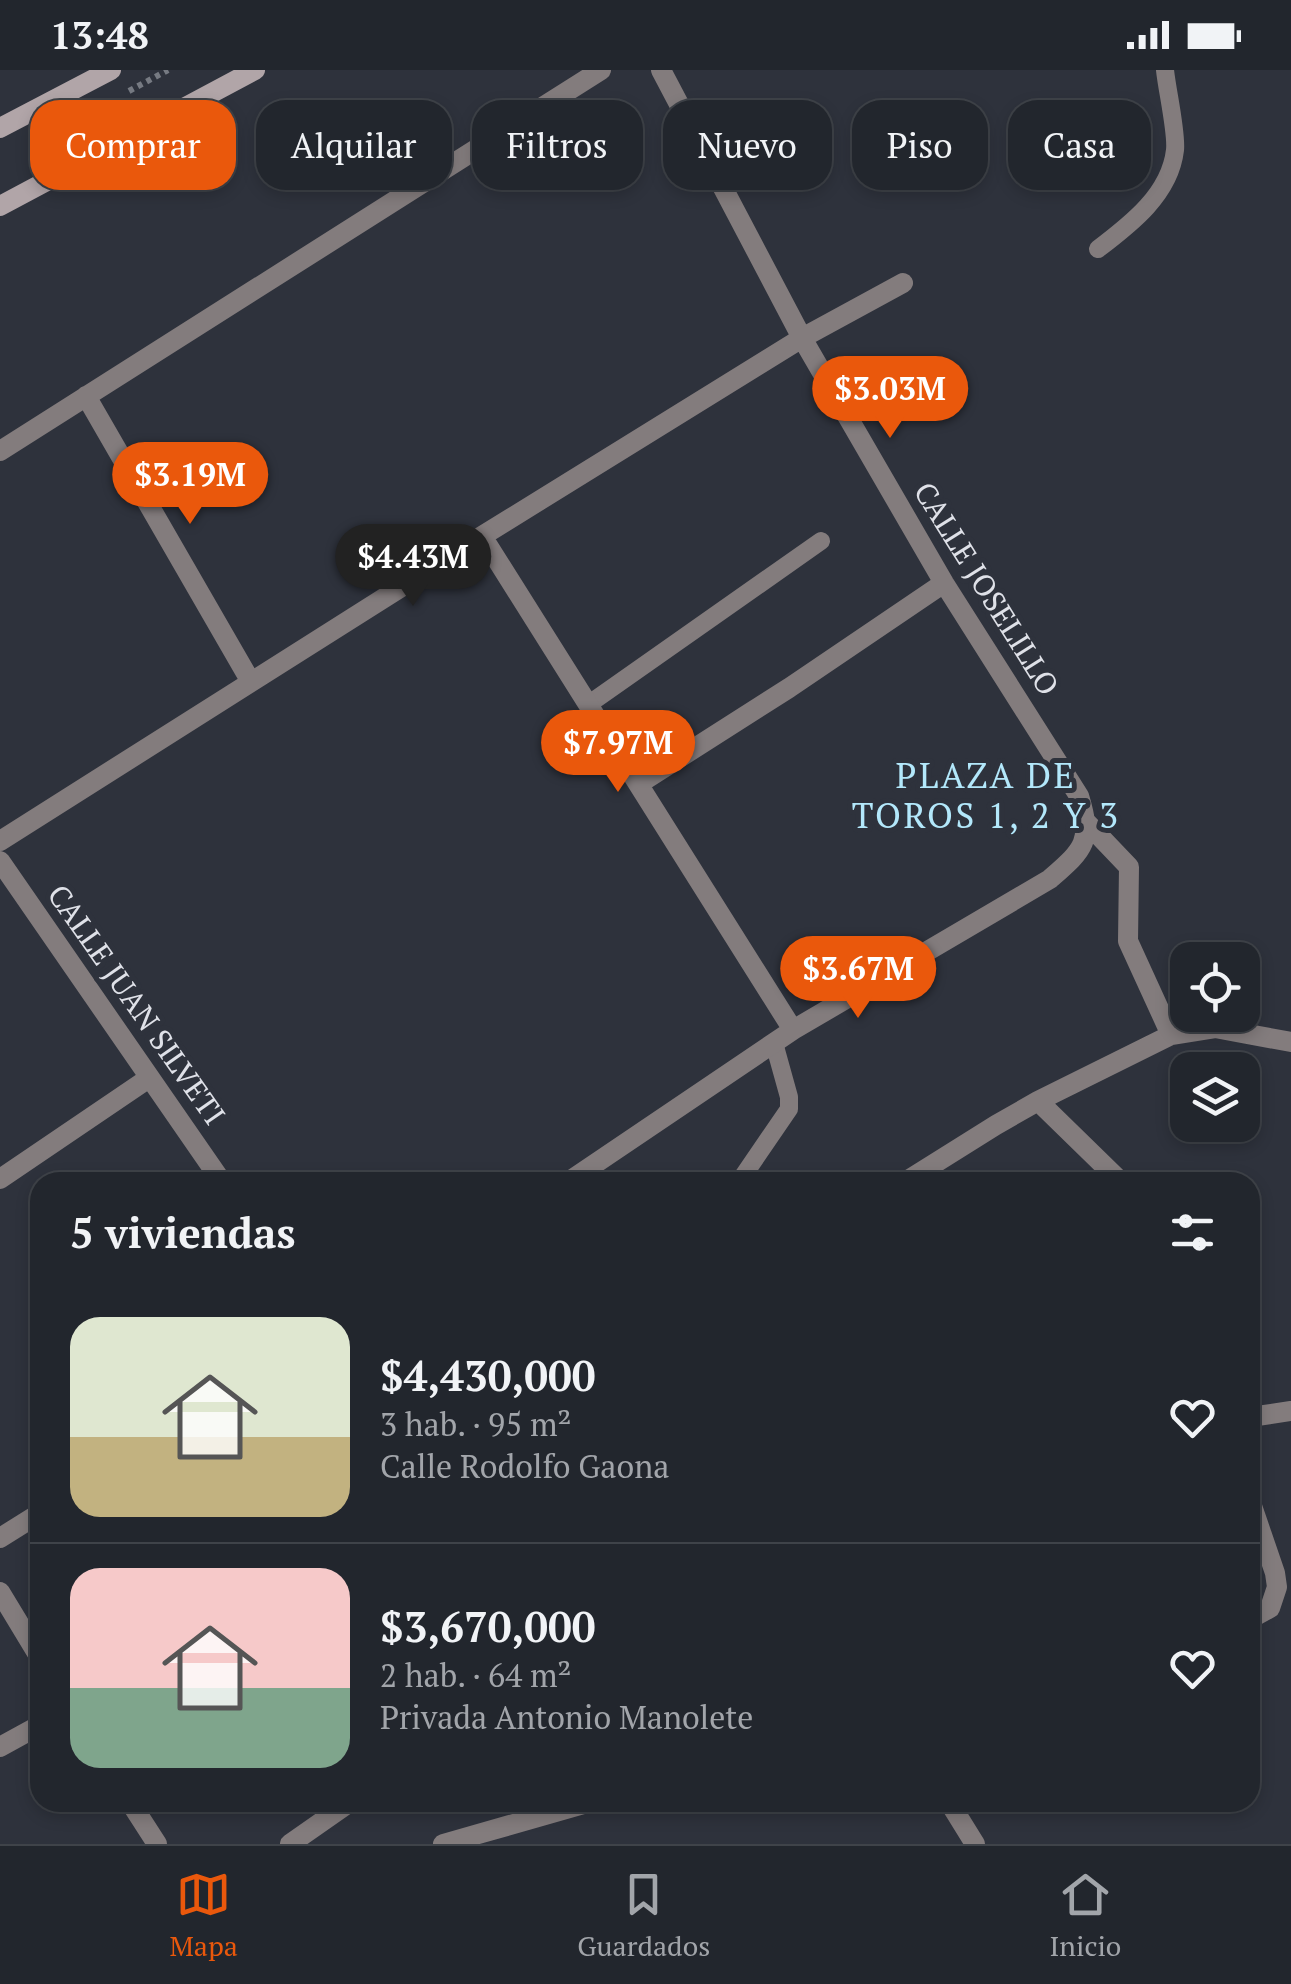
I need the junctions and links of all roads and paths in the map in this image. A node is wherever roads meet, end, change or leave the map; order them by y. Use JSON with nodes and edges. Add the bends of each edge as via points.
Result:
{"nodes":[{"id":1,"x":111,"y":70,"type":"edge"},
{"id":2,"x":255,"y":70,"type":"edge"},
{"id":3,"x":602,"y":70,"type":"edge"},
{"id":4,"x":662,"y":70,"type":"edge"},
{"id":5,"x":1165,"y":70,"type":"edge"},
{"id":6,"x":0,"y":128,"type":"edge"},
{"id":7,"x":0,"y":206,"type":"edge"},
{"id":8,"x":1098,"y":248,"type":"dead end"},
{"id":9,"x":903,"y":283,"type":"dead end"},
{"id":10,"x":802,"y":338,"type":"junction"},
{"id":11,"x":86,"y":396,"type":"junction"},
{"id":12,"x":0,"y":450,"type":"edge"},
{"id":13,"x":482,"y":536,"type":"junction"},
{"id":14,"x":821,"y":541,"type":"dead end"},
{"id":15,"x":944,"y":584,"type":"junction"},
{"id":16,"x":251,"y":682,"type":"junction"},
{"id":17,"x":589,"y":704,"type":"junction"},
{"id":18,"x":640,"y":783,"type":"junction"},
{"id":19,"x":1087,"y":823,"type":"junction"},
{"id":20,"x":0,"y":841,"type":"edge"},
{"id":21,"x":0,"y":861,"type":"edge"},
{"id":22,"x":793,"y":1030,"type":"junction"},
{"id":23,"x":1172,"y":1035,"type":"junction"},
{"id":24,"x":1291,"y":1042,"type":"edge"},
{"id":25,"x":774,"y":1043,"type":"junction"},
{"id":26,"x":149,"y":1078,"type":"junction"},
{"id":27,"x":1038,"y":1101,"type":"junction"},
{"id":28,"x":215,"y":1172,"type":"edge"},
{"id":29,"x":583,"y":1172,"type":"edge"},
{"id":30,"x":747,"y":1172,"type":"edge"},
{"id":31,"x":921,"y":1172,"type":"edge"},
{"id":32,"x":1111,"y":1172,"type":"edge"},
{"id":33,"x":0,"y":1179,"type":"edge"},
{"id":34,"x":1291,"y":1411,"type":"edge"},
{"id":35,"x":1260,"y":1416,"type":"edge"},
{"id":36,"x":30,"y":1519,"type":"edge"},
{"id":37,"x":1260,"y":1529,"type":"edge"},
{"id":38,"x":0,"y":1538,"type":"edge"},
{"id":39,"x":0,"y":1592,"type":"edge"},
{"id":40,"x":1260,"y":1614,"type":"edge"},
{"id":41,"x":30,"y":1642,"type":"edge"},
{"id":42,"x":30,"y":1730,"type":"edge"},
{"id":43,"x":0,"y":1746,"type":"edge"},
{"id":44,"x":136,"y":1812,"type":"edge"},
{"id":45,"x":336,"y":1812,"type":"edge"},
{"id":46,"x":556,"y":1812,"type":"edge"},
{"id":47,"x":955,"y":1812,"type":"edge"},
{"id":48,"x":156,"y":1844,"type":"edge"},
{"id":49,"x":290,"y":1844,"type":"edge"},
{"id":50,"x":443,"y":1844,"type":"edge"},
{"id":51,"x":975,"y":1844,"type":"edge"}],
"edges":[{"from":1,"to":6,"type":"main road"},
{"from":2,"to":7,"type":"main road"},
{"from":3,"to":11,"type":"street"},
{"from":4,"to":10,"type":"street","name":"CALLE JOSELILLO"},
{"from":5,"to":8,"type":"lane","via":[[1176,148],[1167,176],[1132,224]]},
{"from":9,"to":10,"type":"street"},
{"from":10,"to":13,"type":"street"},
{"from":10,"to":15,"type":"street","name":"CALLE JOSELILLO"},
{"from":11,"to":12,"type":"street"},
{"from":11,"to":16,"type":"street"},
{"from":13,"to":16,"type":"street"},
{"from":13,"to":17,"type":"street"},
{"from":14,"to":17,"type":"lane"},
{"from":15,"to":18,"type":"street"},
{"from":15,"to":19,"type":"street","name":"CALLE JOSELILLO","via":[[1079,796]]},
{"from":16,"to":20,"type":"street"},
{"from":17,"to":18,"type":"street"},
{"from":18,"to":22,"type":"street"},
{"from":19,"to":22,"type":"street","via":[[1080,849],[1050,879]]},
{"from":19,"to":23,"type":"street","via":[[1129,867],[1128,941]]},
{"from":21,"to":26,"type":"street","name":"CALLE JUAN SILVETI"},
{"from":22,"to":25,"type":"street"},
{"from":23,"to":24,"type":"street","via":[[1215,1028]]},
{"from":23,"to":27,"type":"street"},
{"from":25,"to":29,"type":"street"},
{"from":25,"to":30,"type":"lane","via":[[789,1110]]},
{"from":26,"to":28,"type":"street","name":"CALLE JUAN SILVETI"},
{"from":26,"to":33,"type":"street"},
{"from":27,"to":31,"type":"street"},
{"from":27,"to":32,"type":"street"},
{"from":34,"to":35,"type":"street"},
{"from":36,"to":38,"type":"street"},
{"from":37,"to":40,"type":"street","via":[[1278,1586],[1270,1608]]},
{"from":39,"to":41,"type":"street"},
{"from":42,"to":43,"type":"street"},
{"from":44,"to":48,"type":"street"},
{"from":45,"to":49,"type":"street"},
{"from":46,"to":50,"type":"street"},
{"from":47,"to":51,"type":"street"}]}
